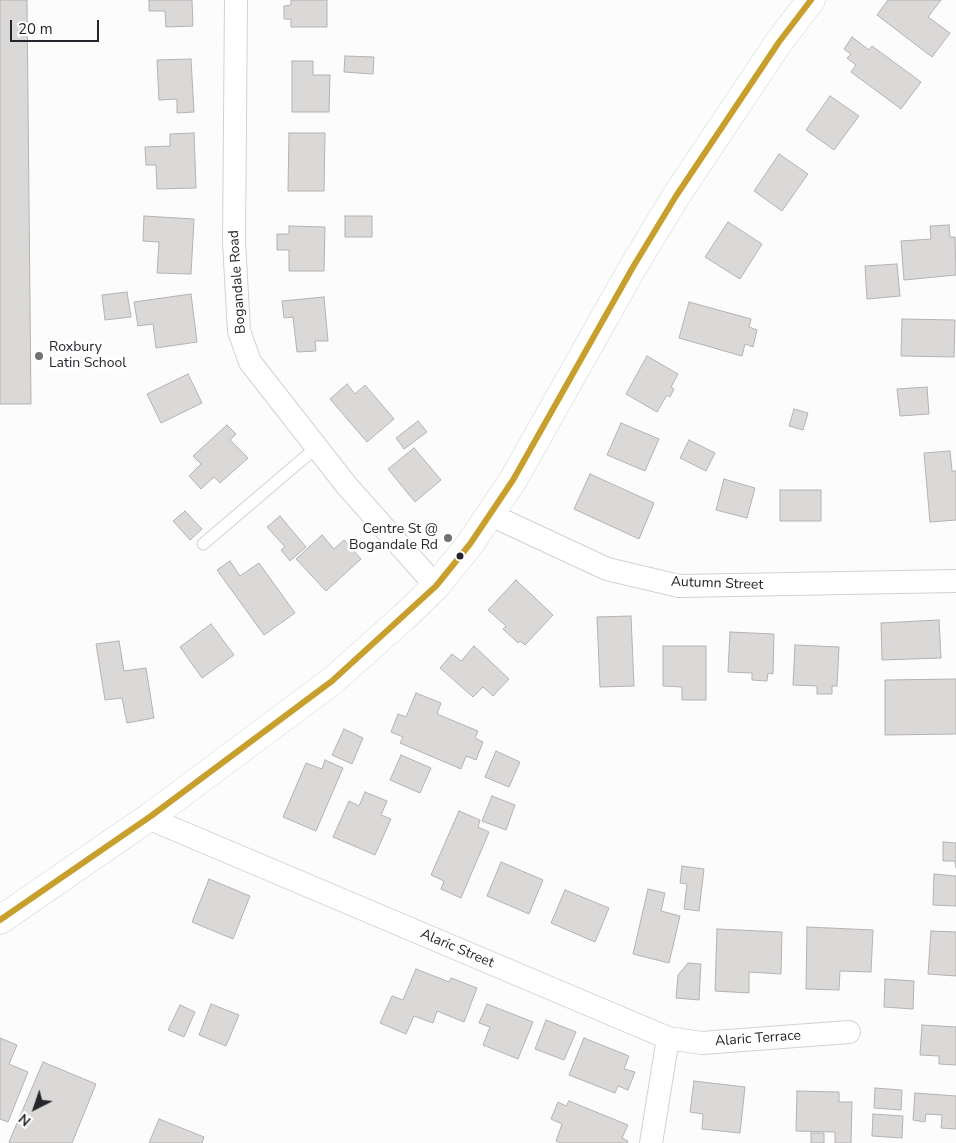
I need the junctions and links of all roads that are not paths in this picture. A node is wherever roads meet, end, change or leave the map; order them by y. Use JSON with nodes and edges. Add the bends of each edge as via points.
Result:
{"nodes":[{"id":1,"x":236,"y":0,"type":"edge"},
{"id":2,"x":811,"y":0,"type":"edge"},
{"id":3,"x":317,"y":447,"type":"junction"},
{"id":4,"x":491,"y":515,"type":"junction"},
{"id":5,"x":203,"y":544,"type":"dead end"},
{"id":6,"x":956,"y":581,"type":"edge"},
{"id":7,"x":436,"y":586,"type":"junction"},
{"id":8,"x":148,"y":818,"type":"junction"},
{"id":9,"x":0,"y":920,"type":"edge"},
{"id":10,"x":849,"y":1032,"type":"dead end"},
{"id":11,"x":668,"y":1038,"type":"junction"},
{"id":12,"x":652,"y":1143,"type":"edge"}],
"edges":[{"from":1,"to":3,"type":"street","name":"Bogandale Road","via":[[234,242],[239,330],[250,362]]},
{"from":2,"to":4,"type":"main road","via":[[773,50],[676,196]]},
{"from":3,"to":5,"type":"lane"},
{"from":3,"to":7,"type":"street","name":"Bogandale Road","via":[[347,486]]},
{"from":4,"to":6,"type":"street","name":"Autumn Street","via":[[608,569],[678,586]]},
{"from":4,"to":7,"type":"main road"},
{"from":7,"to":8,"type":"main road","via":[[332,681]]},
{"from":8,"to":9,"type":"main road"},
{"from":8,"to":11,"type":"street","name":"Alaric Street"},
{"from":10,"to":11,"type":"street","name":"Alaric Terrace","via":[[702,1043]]},
{"from":11,"to":12,"type":"street"}]}
